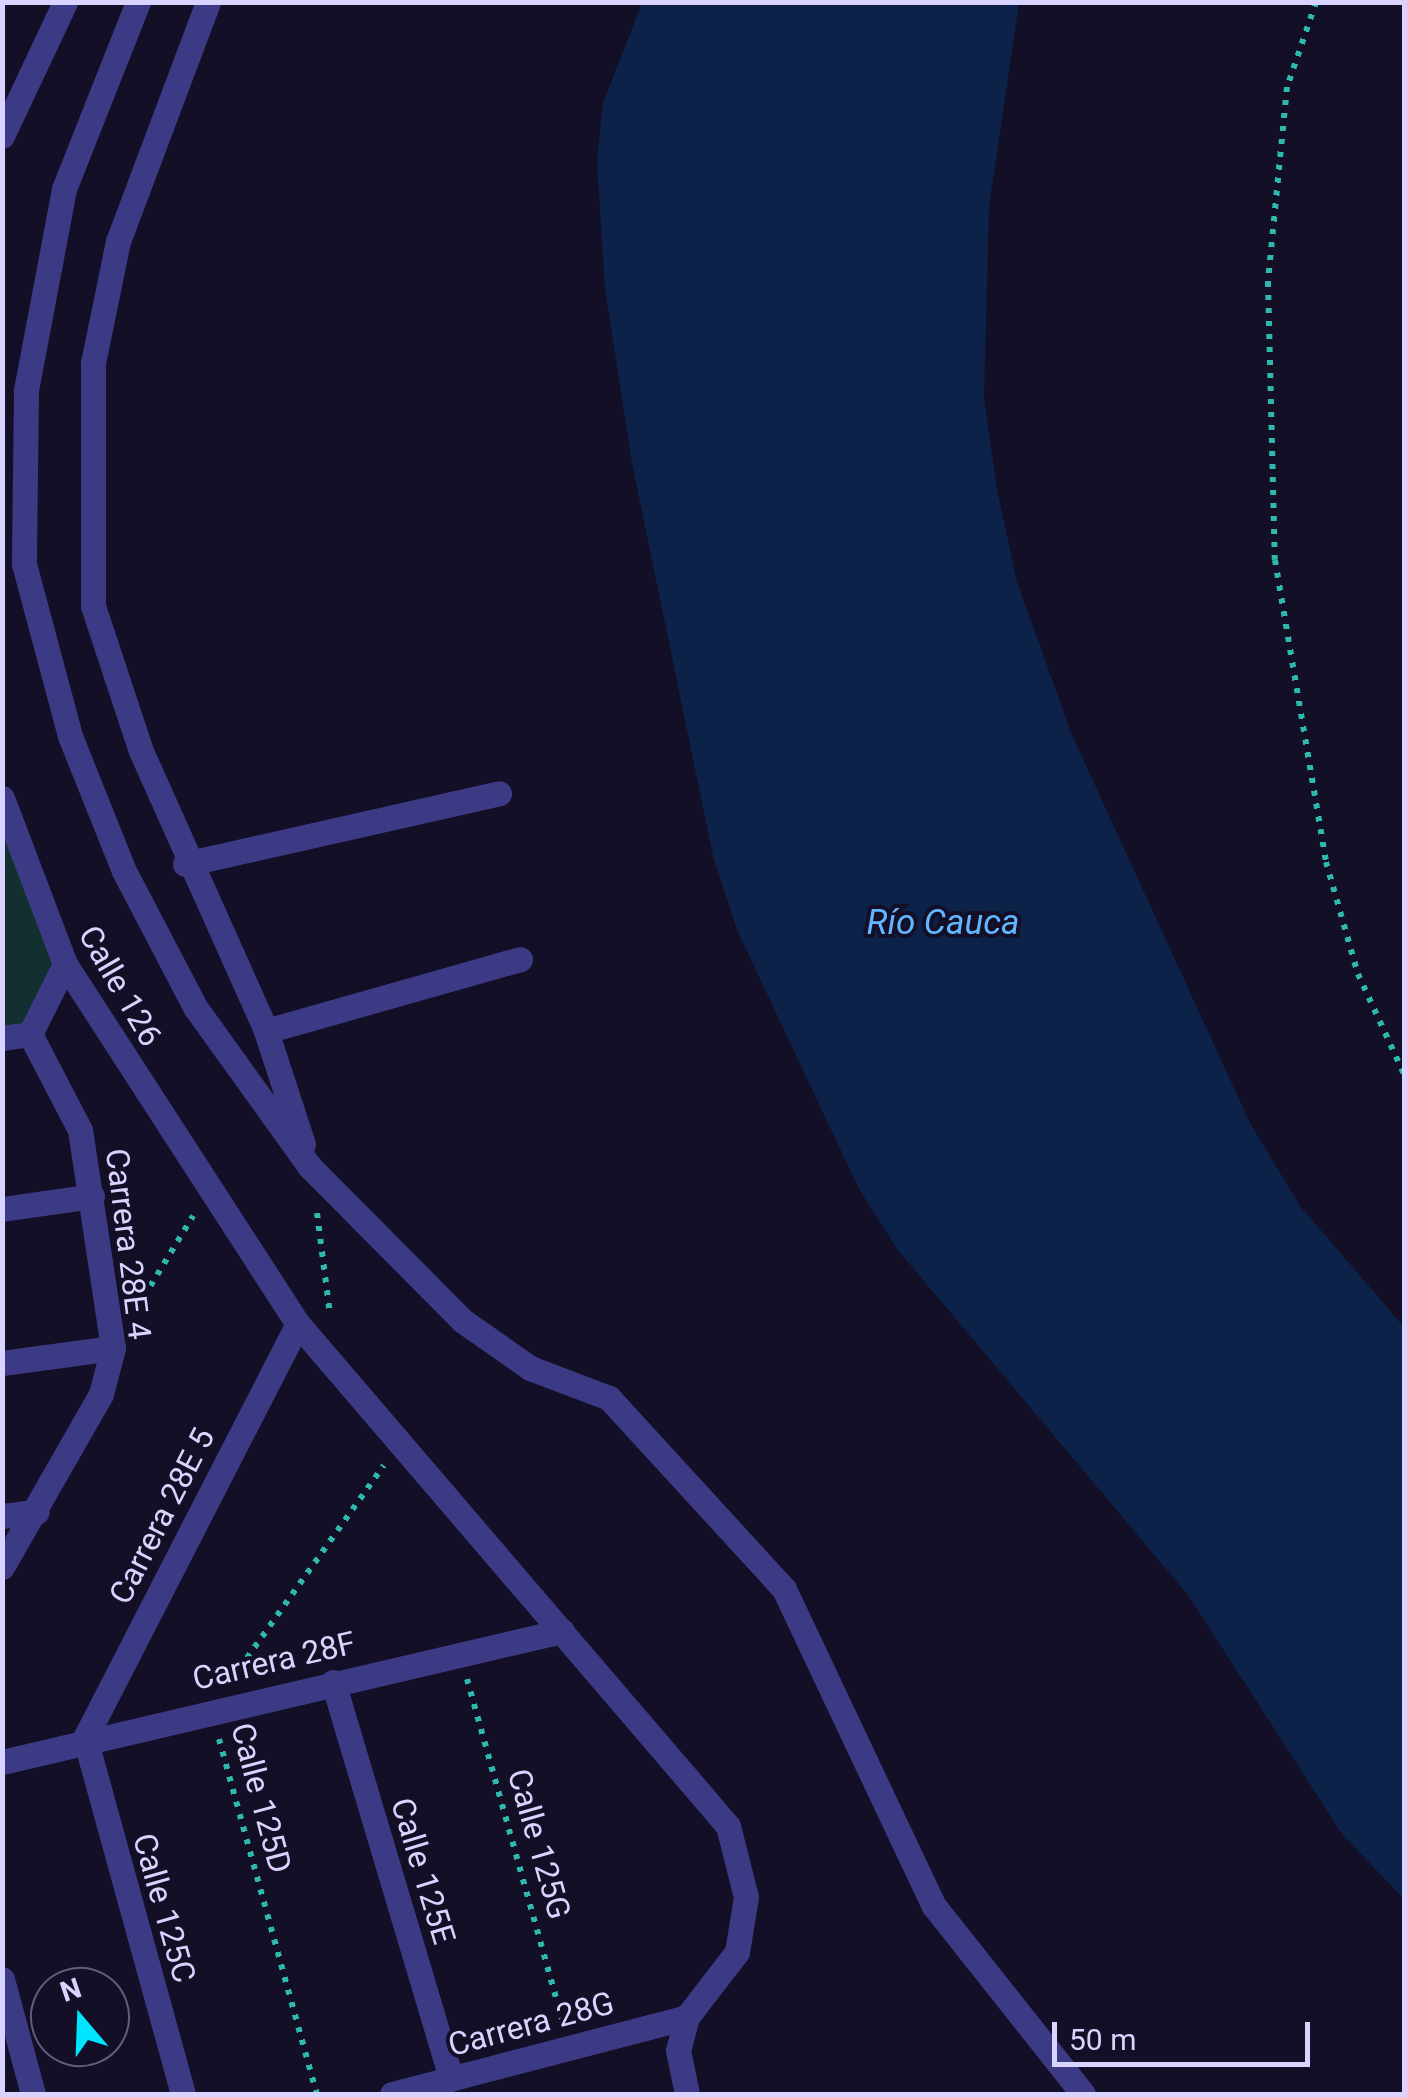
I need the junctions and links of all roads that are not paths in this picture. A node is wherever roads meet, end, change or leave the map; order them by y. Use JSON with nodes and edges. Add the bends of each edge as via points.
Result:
{"nodes":[{"id":1,"x":65,"y":2,"type":"edge"},
{"id":2,"x":138,"y":2,"type":"edge"},
{"id":3,"x":208,"y":2,"type":"edge"},
{"id":4,"x":2,"y":136,"type":"edge"},
{"id":5,"x":499,"y":793,"type":"dead end"},
{"id":6,"x":2,"y":798,"type":"edge"},
{"id":7,"x":185,"y":864,"type":"junction"},
{"id":8,"x":13,"y":866,"type":"edge"},
{"id":9,"x":520,"y":959,"type":"dead end"},
{"id":10,"x":65,"y":964,"type":"junction"},
{"id":11,"x":266,"y":1031,"type":"junction"},
{"id":12,"x":30,"y":1034,"type":"junction"},
{"id":13,"x":2,"y":1038,"type":"edge"},
{"id":14,"x":310,"y":1167,"type":"junction"},
{"id":15,"x":92,"y":1196,"type":"junction"},
{"id":16,"x":2,"y":1208,"type":"edge"},
{"id":17,"x":298,"y":1324,"type":"junction"},
{"id":18,"x":113,"y":1348,"type":"junction"},
{"id":19,"x":2,"y":1363,"type":"edge"},
{"id":20,"x":37,"y":1512,"type":"junction"},
{"id":21,"x":2,"y":1516,"type":"edge"},
{"id":22,"x":2,"y":1567,"type":"edge"},
{"id":23,"x":562,"y":1632,"type":"junction"},
{"id":24,"x":333,"y":1682,"type":"junction"},
{"id":25,"x":85,"y":1738,"type":"junction"},
{"id":26,"x":2,"y":1762,"type":"edge"},
{"id":27,"x":2,"y":1978,"type":"edge"},
{"id":28,"x":687,"y":2017,"type":"junction"},
{"id":29,"x":451,"y":2079,"type":"junction"},
{"id":30,"x":33,"y":2094,"type":"edge"},
{"id":31,"x":183,"y":2094,"type":"edge"},
{"id":32,"x":392,"y":2094,"type":"edge"},
{"id":33,"x":687,"y":2094,"type":"edge"},
{"id":34,"x":1084,"y":2094,"type":"edge"}],
"edges":[{"from":1,"to":4,"type":"street"},
{"from":2,"to":14,"type":"street","via":[[64,189],[26,392],[24,564],[70,736],[124,870],[195,1007]]},
{"from":3,"to":7,"type":"street","via":[[118,242],[93,363],[88,480],[93,606]]},
{"from":5,"to":7,"type":"street"},
{"from":6,"to":8,"type":"street","name":"Calle 126"},
{"from":7,"to":11,"type":"street"},
{"from":8,"to":10,"type":"street","name":"Calle 126"},
{"from":9,"to":11,"type":"street"},
{"from":10,"to":12,"type":"street"},
{"from":10,"to":17,"type":"street","name":"Calle 126","via":[[207,1193]]},
{"from":11,"to":14,"type":"street"},
{"from":12,"to":13,"type":"street"},
{"from":12,"to":15,"type":"street","name":"Carrera 28E 4","via":[[80,1130]]},
{"from":14,"to":34,"type":"street","via":[[463,1322],[530,1368],[609,1398],[784,1589],[934,1906]]},
{"from":15,"to":16,"type":"street"},
{"from":15,"to":18,"type":"street","name":"Carrera 28E 4"},
{"from":17,"to":23,"type":"street","name":"Calle 126","via":[[396,1447]]},
{"from":17,"to":25,"type":"street","name":"Carrera 28E 5"},
{"from":18,"to":19,"type":"street"},
{"from":18,"to":20,"type":"street","name":"Carrera 28E 4","via":[[101,1394]]},
{"from":20,"to":21,"type":"street"},
{"from":20,"to":22,"type":"street","name":"Carrera 28E 4"},
{"from":23,"to":24,"type":"street","name":"Carrera 28F"},
{"from":23,"to":28,"type":"street","name":"Calle 126","via":[[728,1826],[746,1897],[737,1952]]},
{"from":24,"to":25,"type":"street","name":"Carrera 28F"},
{"from":24,"to":29,"type":"street","name":"Calle 125E"},
{"from":25,"to":26,"type":"street","name":"Carrera 28F"},
{"from":25,"to":31,"type":"street","name":"Calle 125C"},
{"from":27,"to":30,"type":"street"},
{"from":28,"to":29,"type":"street","name":"Carrera 28G"},
{"from":28,"to":33,"type":"street","via":[[678,2050]]},
{"from":29,"to":32,"type":"street","name":"Carrera 28G"}]}
